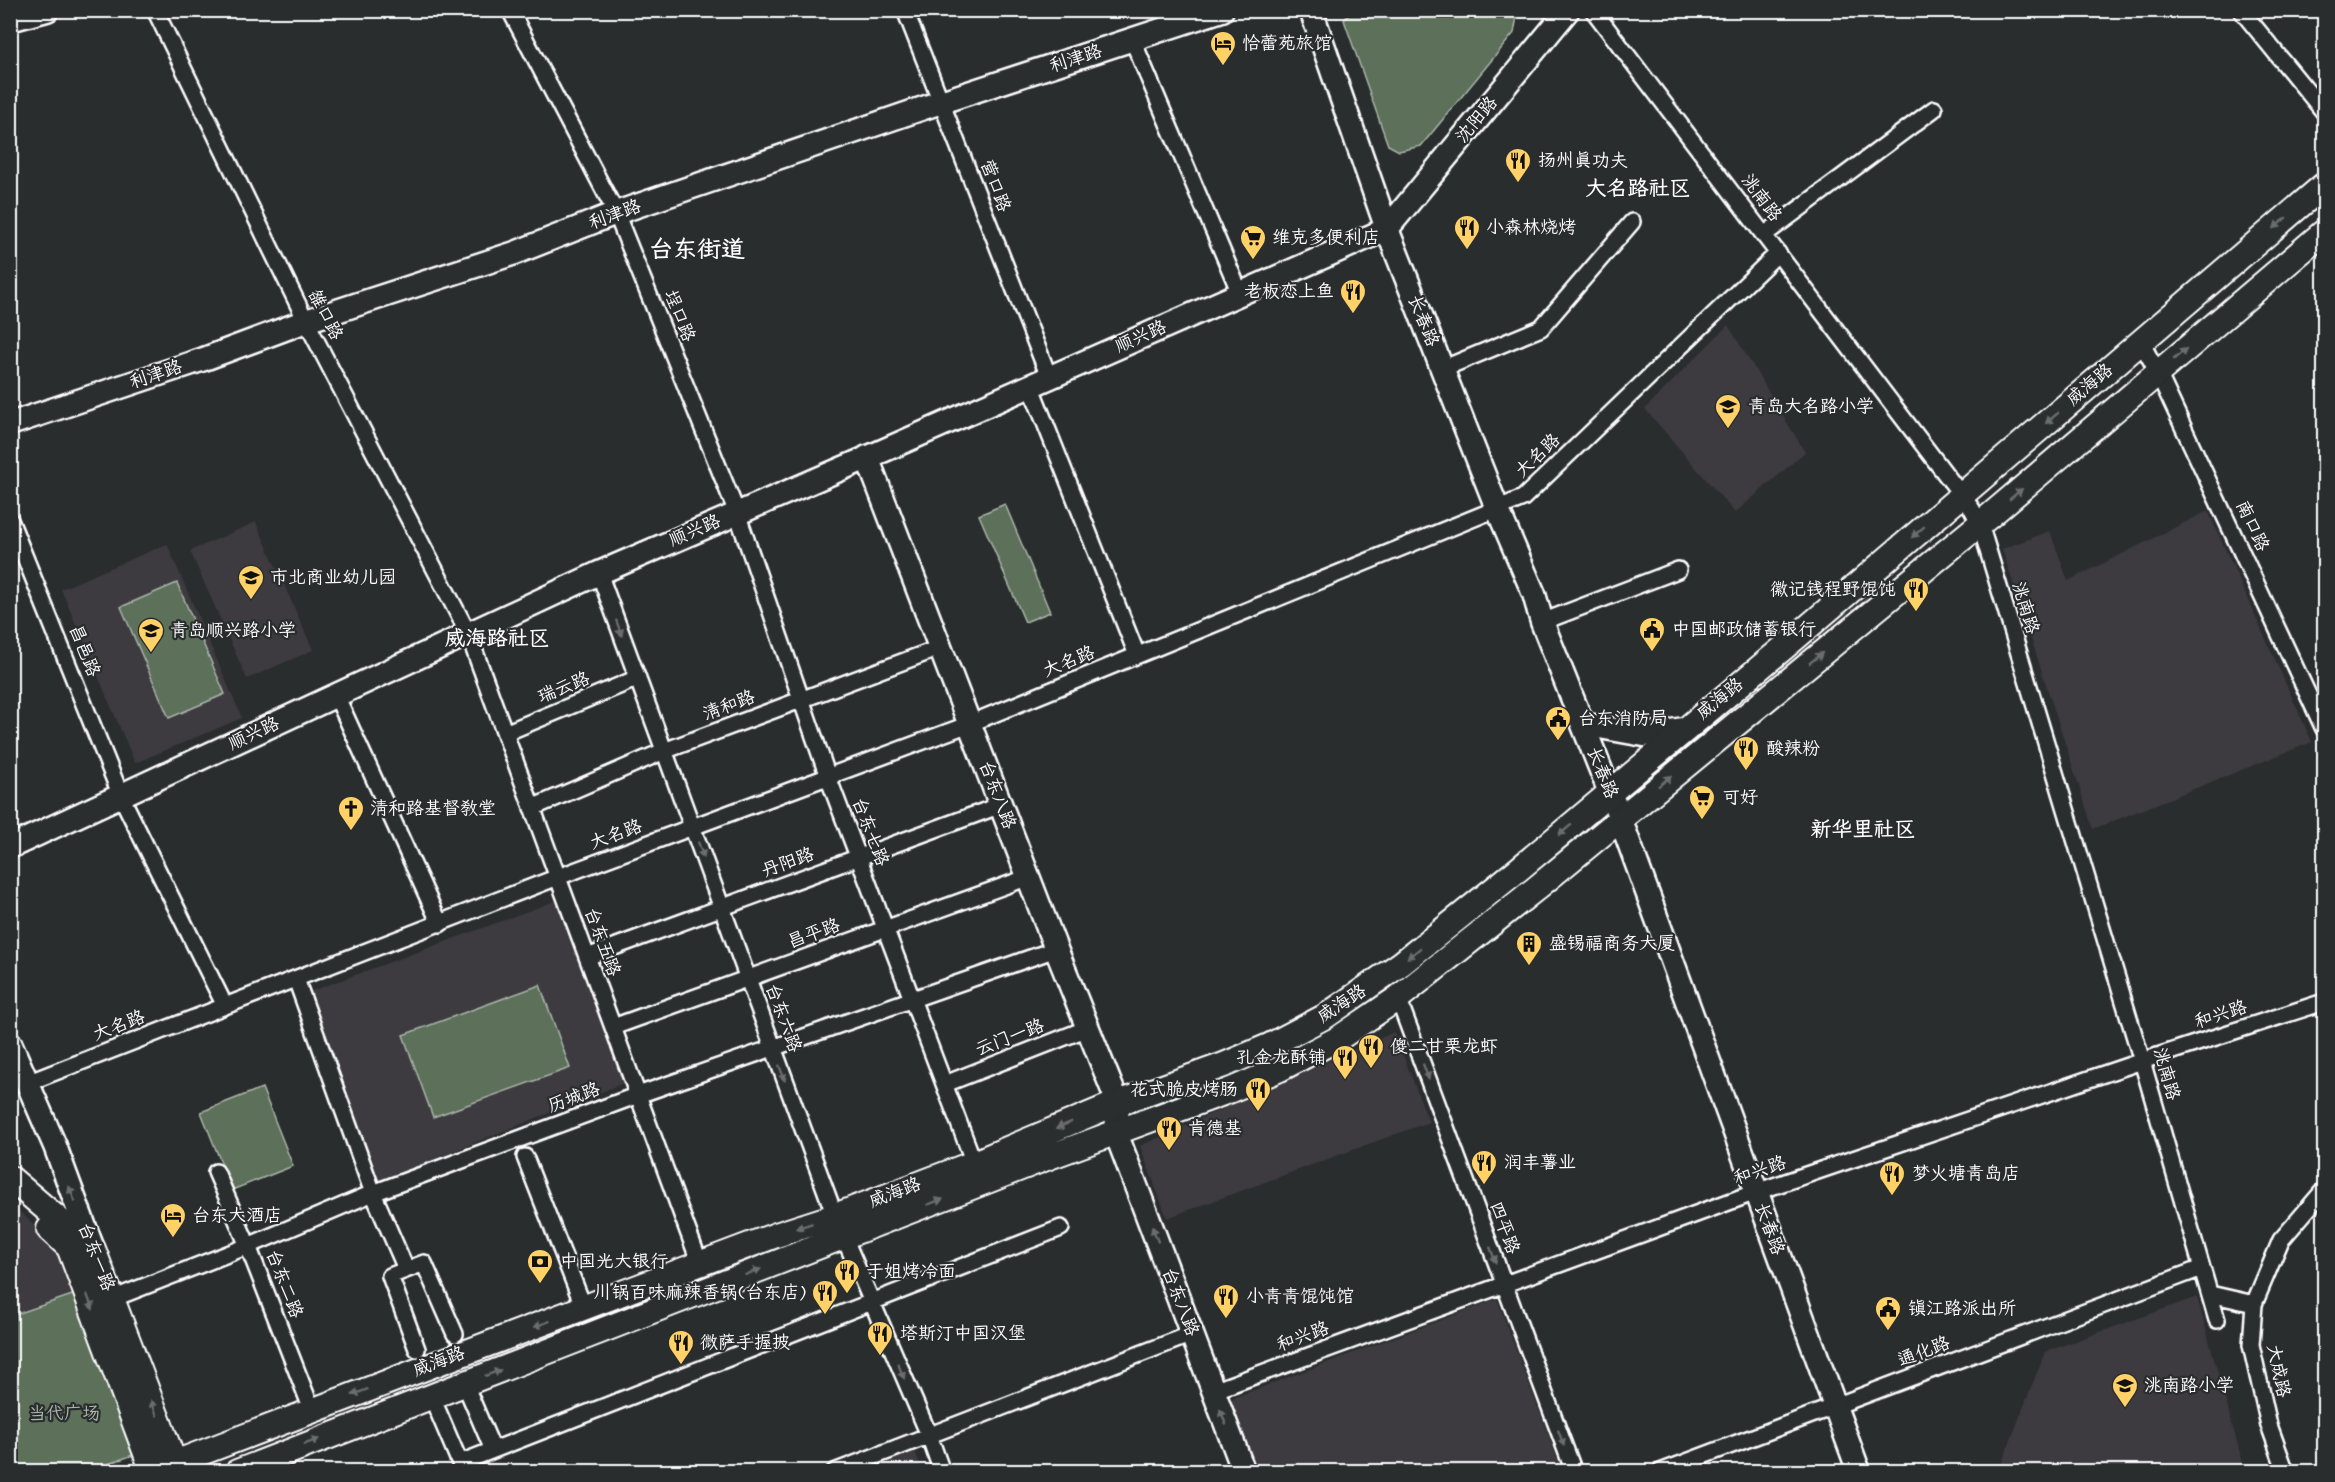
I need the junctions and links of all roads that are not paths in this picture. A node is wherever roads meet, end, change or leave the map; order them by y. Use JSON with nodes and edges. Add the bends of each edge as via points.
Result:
{"nodes":[{"id":1,"x":46,"y":10,"type":"edge"},
{"id":2,"x":155,"y":10,"type":"edge"},
{"id":3,"x":510,"y":10,"type":"edge"},
{"id":4,"x":905,"y":10,"type":"edge"},
{"id":5,"x":1222,"y":10,"type":"edge"},
{"id":6,"x":1311,"y":10,"type":"edge"},
{"id":7,"x":1568,"y":10,"type":"edge"},
{"id":8,"x":1593,"y":10,"type":"edge"},
{"id":9,"x":2241,"y":10,"type":"edge"},
{"id":10,"x":10,"y":20,"type":"edge"},
{"id":11,"x":1133,"y":41,"type":"junction"},
{"id":12,"x":941,"y":102,"type":"junction"},
{"id":13,"x":1934,"y":109,"type":"dead end"},
{"id":14,"x":2325,"y":112,"type":"edge"},
{"id":15,"x":2325,"y":185,"type":"edge"},
{"id":16,"x":616,"y":213,"type":"junction"},
{"id":17,"x":1632,"y":222,"type":"dead end"},
{"id":18,"x":1387,"y":229,"type":"junction"},
{"id":19,"x":2325,"y":232,"type":"edge"},
{"id":20,"x":1764,"y":235,"type":"junction"},
{"id":21,"x":1778,"y":253,"type":"junction"},
{"id":22,"x":1240,"y":293,"type":"junction"},
{"id":23,"x":306,"y":321,"type":"junction"},
{"id":24,"x":2141,"y":342,"type":"junction"},
{"id":25,"x":1442,"y":369,"type":"junction"},
{"id":26,"x":2158,"y":373,"type":"junction"},
{"id":27,"x":1040,"y":381,"type":"junction"},
{"id":28,"x":10,"y":424,"type":"edge"},
{"id":29,"x":865,"y":459,"type":"junction"},
{"id":30,"x":1962,"y":493,"type":"junction"},
{"id":31,"x":1497,"y":508,"type":"junction"},
{"id":32,"x":737,"y":513,"type":"junction"},
{"id":33,"x":10,"y":519,"type":"edge"},
{"id":34,"x":1980,"y":524,"type":"junction"},
{"id":35,"x":1678,"y":570,"type":"dead end"},
{"id":36,"x":599,"y":573,"type":"junction"},
{"id":37,"x":1542,"y":622,"type":"junction"},
{"id":38,"x":468,"y":633,"type":"junction"},
{"id":39,"x":939,"y":648,"type":"junction"},
{"id":40,"x":1137,"y":655,"type":"junction"},
{"id":41,"x":638,"y":678,"type":"junction"},
{"id":42,"x":336,"y":695,"type":"junction"},
{"id":43,"x":801,"y":699,"type":"junction"},
{"id":44,"x":1583,"y":724,"type":"junction"},
{"id":45,"x":967,"y":725,"type":"junction"},
{"id":46,"x":1684,"y":729,"type":"junction"},
{"id":47,"x":2325,"y":729,"type":"edge"},
{"id":48,"x":505,"y":733,"type":"junction"},
{"id":49,"x":664,"y":751,"type":"junction"},
{"id":50,"x":828,"y":777,"type":"junction"},
{"id":51,"x":1610,"y":792,"type":"junction"},
{"id":52,"x":121,"y":796,"type":"junction"},
{"id":53,"x":998,"y":806,"type":"junction"},
{"id":54,"x":532,"y":808,"type":"junction"},
{"id":55,"x":1620,"y":818,"type":"junction"},
{"id":56,"x":693,"y":828,"type":"junction"},
{"id":57,"x":10,"y":848,"type":"edge"},
{"id":58,"x":859,"y":858,"type":"junction"},
{"id":59,"x":558,"y":877,"type":"junction"},
{"id":60,"x":1026,"y":878,"type":"junction"},
{"id":61,"x":722,"y":908,"type":"junction"},
{"id":62,"x":440,"y":924,"type":"junction"},
{"id":63,"x":886,"y":929,"type":"junction"},
{"id":64,"x":1053,"y":950,"type":"junction"},
{"id":65,"x":587,"y":957,"type":"junction"},
{"id":66,"x":748,"y":978,"type":"junction"},
{"id":67,"x":296,"y":979,"type":"junction"},
{"id":68,"x":1398,"y":998,"type":"junction"},
{"id":69,"x":913,"y":1000,"type":"junction"},
{"id":70,"x":2325,"y":1002,"type":"edge"},
{"id":71,"x":225,"y":1006,"type":"junction"},
{"id":72,"x":613,"y":1027,"type":"junction"},
{"id":73,"x":1085,"y":1030,"type":"junction"},
{"id":74,"x":10,"y":1043,"type":"edge"},
{"id":75,"x":773,"y":1048,"type":"junction"},
{"id":76,"x":2142,"y":1061,"type":"junction"},
{"id":77,"x":27,"y":1083,"type":"junction"},
{"id":78,"x":945,"y":1084,"type":"junction"},
{"id":79,"x":638,"y":1095,"type":"junction"},
{"id":80,"x":1114,"y":1104,"type":"junction"},
{"id":81,"x":1116,"y":1133,"type":"junction"},
{"id":82,"x":525,"y":1157,"type":"dead end"},
{"id":83,"x":974,"y":1163,"type":"junction"},
{"id":84,"x":216,"y":1172,"type":"dead end"},
{"id":85,"x":10,"y":1178,"type":"edge"},
{"id":86,"x":2325,"y":1190,"type":"edge"},
{"id":87,"x":1756,"y":1192,"type":"junction"},
{"id":88,"x":373,"y":1193,"type":"junction"},
{"id":89,"x":10,"y":1196,"type":"edge"},
{"id":90,"x":839,"y":1226,"type":"junction"},
{"id":91,"x":1061,"y":1228,"type":"dead end"},
{"id":92,"x":248,"y":1246,"type":"junction"},
{"id":93,"x":81,"y":1248,"type":"junction"},
{"id":94,"x":700,"y":1264,"type":"junction"},
{"id":95,"x":2202,"y":1268,"type":"junction"},
{"id":96,"x":406,"y":1269,"type":"junction"},
{"id":97,"x":1504,"y":1284,"type":"junction"},
{"id":98,"x":2210,"y":1294,"type":"junction"},
{"id":99,"x":112,"y":1299,"type":"junction"},
{"id":100,"x":871,"y":1301,"type":"junction"},
{"id":101,"x":2254,"y":1304,"type":"junction"},
{"id":102,"x":584,"y":1308,"type":"junction"},
{"id":103,"x":2217,"y":1320,"type":"dead end"},
{"id":104,"x":455,"y":1334,"type":"dead end"},
{"id":105,"x":1192,"y":1334,"type":"junction"},
{"id":106,"x":417,"y":1348,"type":"dead end"},
{"id":107,"x":467,"y":1389,"type":"dead end"},
{"id":108,"x":1213,"y":1391,"type":"junction"},
{"id":109,"x":434,"y":1402,"type":"dead end"},
{"id":110,"x":1835,"y":1407,"type":"junction"},
{"id":111,"x":312,"y":1410,"type":"junction"},
{"id":112,"x":929,"y":1435,"type":"junction"},
{"id":113,"x":493,"y":1450,"type":"junction"},
{"id":114,"x":476,"y":1464,"type":"edge"},
{"id":115,"x":162,"y":1470,"type":"edge"},
{"id":116,"x":237,"y":1472,"type":"edge"},
{"id":117,"x":834,"y":1472,"type":"edge"},
{"id":118,"x":942,"y":1472,"type":"edge"},
{"id":119,"x":1244,"y":1472,"type":"edge"},
{"id":120,"x":1574,"y":1472,"type":"edge"},
{"id":121,"x":1660,"y":1472,"type":"edge"},
{"id":122,"x":1859,"y":1472,"type":"edge"},
{"id":123,"x":2286,"y":1472,"type":"edge"}],
"edges":[{"from":1,"to":10,"type":"street"},
{"from":2,"to":23,"type":"street","name":"雒口路"},
{"from":3,"to":16,"type":"street","name":"埕口路"},
{"from":4,"to":12,"type":"street","name":"营口路"},
{"from":5,"to":11,"type":"street","name":"利津路"},
{"from":6,"to":18,"type":"street","name":"长春路"},
{"from":7,"to":18,"type":"street","name":"沈阳路"},
{"from":8,"to":20,"type":"street","name":"洮南路"},
{"from":9,"to":14,"type":"street"},
{"from":11,"to":12,"type":"street","name":"利津路"},
{"from":11,"to":22,"type":"street"},
{"from":12,"to":16,"type":"street","name":"利津路"},
{"from":12,"to":27,"type":"street","name":"营口路"},
{"from":13,"to":20,"type":"street"},
{"from":15,"to":24,"type":"main road","name":"威海路","one_way":true},
{"from":16,"to":23,"type":"street","name":"利津路","via":[[515,253]]},
{"from":16,"to":32,"type":"street","name":"埕口路"},
{"from":17,"to":25,"type":"street","via":[[1540,328]]},
{"from":18,"to":22,"type":"street","name":"顺兴路"},
{"from":18,"to":25,"type":"street","name":"长春路"},
{"from":26,"to":19,"type":"main road","name":"威海路","one_way":true},
{"from":20,"to":21,"type":"street","name":"洮南路"},
{"from":21,"to":30,"type":"street","name":"洮南路"},
{"from":21,"to":31,"type":"street","name":"大名路","via":[[1522,498]]},
{"from":22,"to":27,"type":"street","name":"顺兴路"},
{"from":23,"to":28,"type":"street","name":"利津路"},
{"from":23,"to":38,"type":"street","name":"雒口路"},
{"from":24,"to":26,"type":"street","name":"南口路"},
{"from":24,"to":30,"type":"main road","name":"威海路","one_way":true},
{"from":25,"to":31,"type":"street","name":"长春路"},
{"from":34,"to":26,"type":"main road","name":"威海路","one_way":true},
{"from":26,"to":47,"type":"street","name":"南口路"},
{"from":27,"to":29,"type":"street","name":"顺兴路"},
{"from":27,"to":40,"type":"street","name":"营口路"},
{"from":29,"to":32,"type":"street","name":"顺兴路"},
{"from":29,"to":39,"type":"street","name":"台东八路"},
{"from":30,"to":34,"type":"street","name":"洮南路"},
{"from":30,"to":46,"type":"main road","name":"威海路","one_way":true},
{"from":31,"to":37,"type":"street","name":"长春路"},
{"from":31,"to":40,"type":"street","name":"大名路"},
{"from":32,"to":36,"type":"street","name":"顺兴路"},
{"from":32,"to":43,"type":"street","name":"台东七路"},
{"from":33,"to":52,"type":"street","name":"昌邑路"},
{"from":55,"to":34,"type":"main road","name":"威海路","one_way":true},
{"from":34,"to":76,"type":"street","name":"洮南路"},
{"from":35,"to":37,"type":"street"},
{"from":36,"to":38,"type":"street","name":"顺兴路"},
{"from":36,"to":41,"type":"street","name":"台东六路","one_way":true},
{"from":37,"to":44,"type":"street","name":"长春路"},
{"from":38,"to":42,"type":"street","name":"顺兴路"},
{"from":38,"to":48,"type":"street","name":"台东五路"},
{"from":39,"to":43,"type":"street","name":"清和路"},
{"from":39,"to":45,"type":"street","name":"台东八路"},
{"from":40,"to":45,"type":"street","name":"大名路"},
{"from":41,"to":48,"type":"street","name":"瑞云路"},
{"from":41,"to":49,"type":"street","name":"台东六路"},
{"from":42,"to":52,"type":"street","name":"顺兴路"},
{"from":42,"to":62,"type":"street"},
{"from":43,"to":49,"type":"street","name":"清和路"},
{"from":43,"to":50,"type":"street","name":"台东七路"},
{"from":44,"to":46,"type":"street","via":[[1644,735]]},
{"from":44,"to":51,"type":"street","name":"长春路"},
{"from":45,"to":50,"type":"street","name":"大名路"},
{"from":45,"to":53,"type":"street","name":"台东八路"},
{"from":46,"to":51,"type":"main road","name":"威海路"},
{"from":48,"to":54,"type":"street","name":"台东五路"},
{"from":49,"to":54,"type":"street","name":"清和路"},
{"from":49,"to":56,"type":"street","name":"台东六路"},
{"from":50,"to":56,"type":"street","name":"大名路"},
{"from":50,"to":58,"type":"street","name":"台东七路"},
{"from":51,"to":55,"type":"street","name":"长春路"},
{"from":51,"to":80,"type":"main road","name":"威海路","one_way":true,"via":[[1431,940],[1326,1016],[1224,1065]]},
{"from":52,"to":57,"type":"street","name":"顺兴路"},
{"from":52,"to":71,"type":"street","name":"昌邑路"},
{"from":53,"to":58,"type":"street","name":"丹阳路"},
{"from":53,"to":60,"type":"street","name":"台东八路"},
{"from":54,"to":59,"type":"street","name":"台东五路"},
{"from":55,"to":68,"type":"main road","name":"威海路"},
{"from":55,"to":87,"type":"street","name":"长春路"},
{"from":56,"to":59,"type":"street","name":"大名路"},
{"from":56,"to":61,"type":"street","name":"台东六路","one_way":true},
{"from":58,"to":61,"type":"street","name":"丹阳路"},
{"from":58,"to":63,"type":"street","name":"台东七路"},
{"from":59,"to":62,"type":"street","name":"大名路"},
{"from":59,"to":65,"type":"street","name":"台东五路"},
{"from":60,"to":63,"type":"street","name":"昌平路"},
{"from":60,"to":64,"type":"street","name":"台东八路"},
{"from":61,"to":65,"type":"street","name":"丹阳路"},
{"from":61,"to":66,"type":"street","name":"台东六路"},
{"from":62,"to":67,"type":"street","name":"大名路"},
{"from":63,"to":66,"type":"street","name":"昌平路"},
{"from":63,"to":69,"type":"street","name":"台东七路"},
{"from":64,"to":69,"type":"street","name":"历城路"},
{"from":64,"to":73,"type":"street","name":"台东八路"},
{"from":65,"to":72,"type":"street","name":"台东五路"},
{"from":66,"to":72,"type":"street","name":"昌平路"},
{"from":66,"to":75,"type":"street","name":"台东六路"},
{"from":67,"to":71,"type":"street","name":"大名路"},
{"from":67,"to":88,"type":"street"},
{"from":68,"to":81,"type":"main road","name":"威海路","via":[[1339,1038],[1280,1069]]},
{"from":68,"to":97,"type":"street","name":"四平路","one_way":true},
{"from":69,"to":75,"type":"street","name":"历城路"},
{"from":69,"to":78,"type":"street","name":"台东七路"},
{"from":70,"to":76,"type":"street","name":"和兴路"},
{"from":71,"to":77,"type":"street","name":"大名路"},
{"from":72,"to":79,"type":"street","name":"台东五路"},
{"from":73,"to":78,"type":"street","name":"云门一路"},
{"from":73,"to":80,"type":"street","name":"台东八路"},
{"from":74,"to":77,"type":"street","name":"台东一路"},
{"from":75,"to":79,"type":"street","name":"历城路"},
{"from":75,"to":90,"type":"street","name":"台东六路","one_way":true},
{"from":76,"to":87,"type":"street","name":"和兴路"},
{"from":76,"to":95,"type":"street","name":"洮南路"},
{"from":93,"to":77,"type":"street","name":"台东一路","one_way":true,"via":[[55,1146]]},
{"from":78,"to":83,"type":"street","name":"台东七路"},
{"from":79,"to":88,"type":"street","name":"历城路"},
{"from":79,"to":94,"type":"street","name":"台东五路"},
{"from":80,"to":81,"type":"street","name":"台东八路"},
{"from":80,"to":83,"type":"main road","name":"威海路","one_way":true},
{"from":90,"to":81,"type":"main road","name":"威海路","one_way":true},
{"from":105,"to":81,"type":"street","name":"台东八路","one_way":true},
{"from":82,"to":102,"type":"street"},
{"from":83,"to":90,"type":"main road","name":"威海路"},
{"from":84,"to":92,"type":"street","name":"台东二路"},
{"from":85,"to":93,"type":"main road"},
{"from":86,"to":101,"type":"street","name":"大成路","via":[[2281,1240]]},
{"from":87,"to":97,"type":"street","name":"和兴路"},
{"from":87,"to":110,"type":"street","name":"长春路"},
{"from":88,"to":92,"type":"street","name":"历城路"},
{"from":88,"to":96,"type":"street"},
{"from":89,"to":93,"type":"main road"},
{"from":90,"to":94,"type":"main road","name":"威海路","one_way":true,"via":[[776,1235]]},
{"from":90,"to":100,"type":"street","name":"台东六路"},
{"from":116,"to":90,"type":"main road","name":"威海路","one_way":true},
{"from":91,"to":100,"type":"street"},
{"from":92,"to":99,"type":"street","name":"历城路"},
{"from":92,"to":111,"type":"street","name":"台东二路"},
{"from":93,"to":99,"type":"main road","name":"台东一路"},
{"from":93,"to":115,"type":"main road","name":"台东一路","one_way":true},
{"from":94,"to":102,"type":"main road","name":"威海路"},
{"from":95,"to":98,"type":"street","name":"洮南路"},
{"from":95,"to":110,"type":"street","name":"通化路"},
{"from":96,"to":104,"type":"street","via":[[424,1263]]},
{"from":96,"to":106,"type":"street","via":[[390,1276]]},
{"from":97,"to":108,"type":"street","name":"和兴路"},
{"from":97,"to":120,"type":"street","name":"四平路","one_way":true},
{"from":98,"to":101,"type":"street"},
{"from":98,"to":103,"type":"street","name":"洮南路"},
{"from":115,"to":99,"type":"main road","name":"台东一路","one_way":true},
{"from":100,"to":112,"type":"street","name":"台东六路","one_way":true},
{"from":100,"to":113,"type":"street"},
{"from":101,"to":123,"type":"street","name":"大成路","via":[[2251,1345],[2269,1425]]},
{"from":102,"to":111,"type":"main road","name":"威海路","one_way":true},
{"from":105,"to":108,"type":"street","name":"台东八路"},
{"from":105,"to":112,"type":"street"},
{"from":107,"to":113,"type":"street"},
{"from":119,"to":108,"type":"street","name":"台东八路","one_way":true},
{"from":109,"to":114,"type":"street","via":[[460,1463]]},
{"from":110,"to":121,"type":"street","name":"通化路"},
{"from":110,"to":122,"type":"street","name":"长春路"},
{"from":111,"to":115,"type":"main road","name":"威海路"},
{"from":112,"to":117,"type":"street"},
{"from":112,"to":118,"type":"street","name":"台东六路"},
{"from":113,"to":114,"type":"street"}]}
